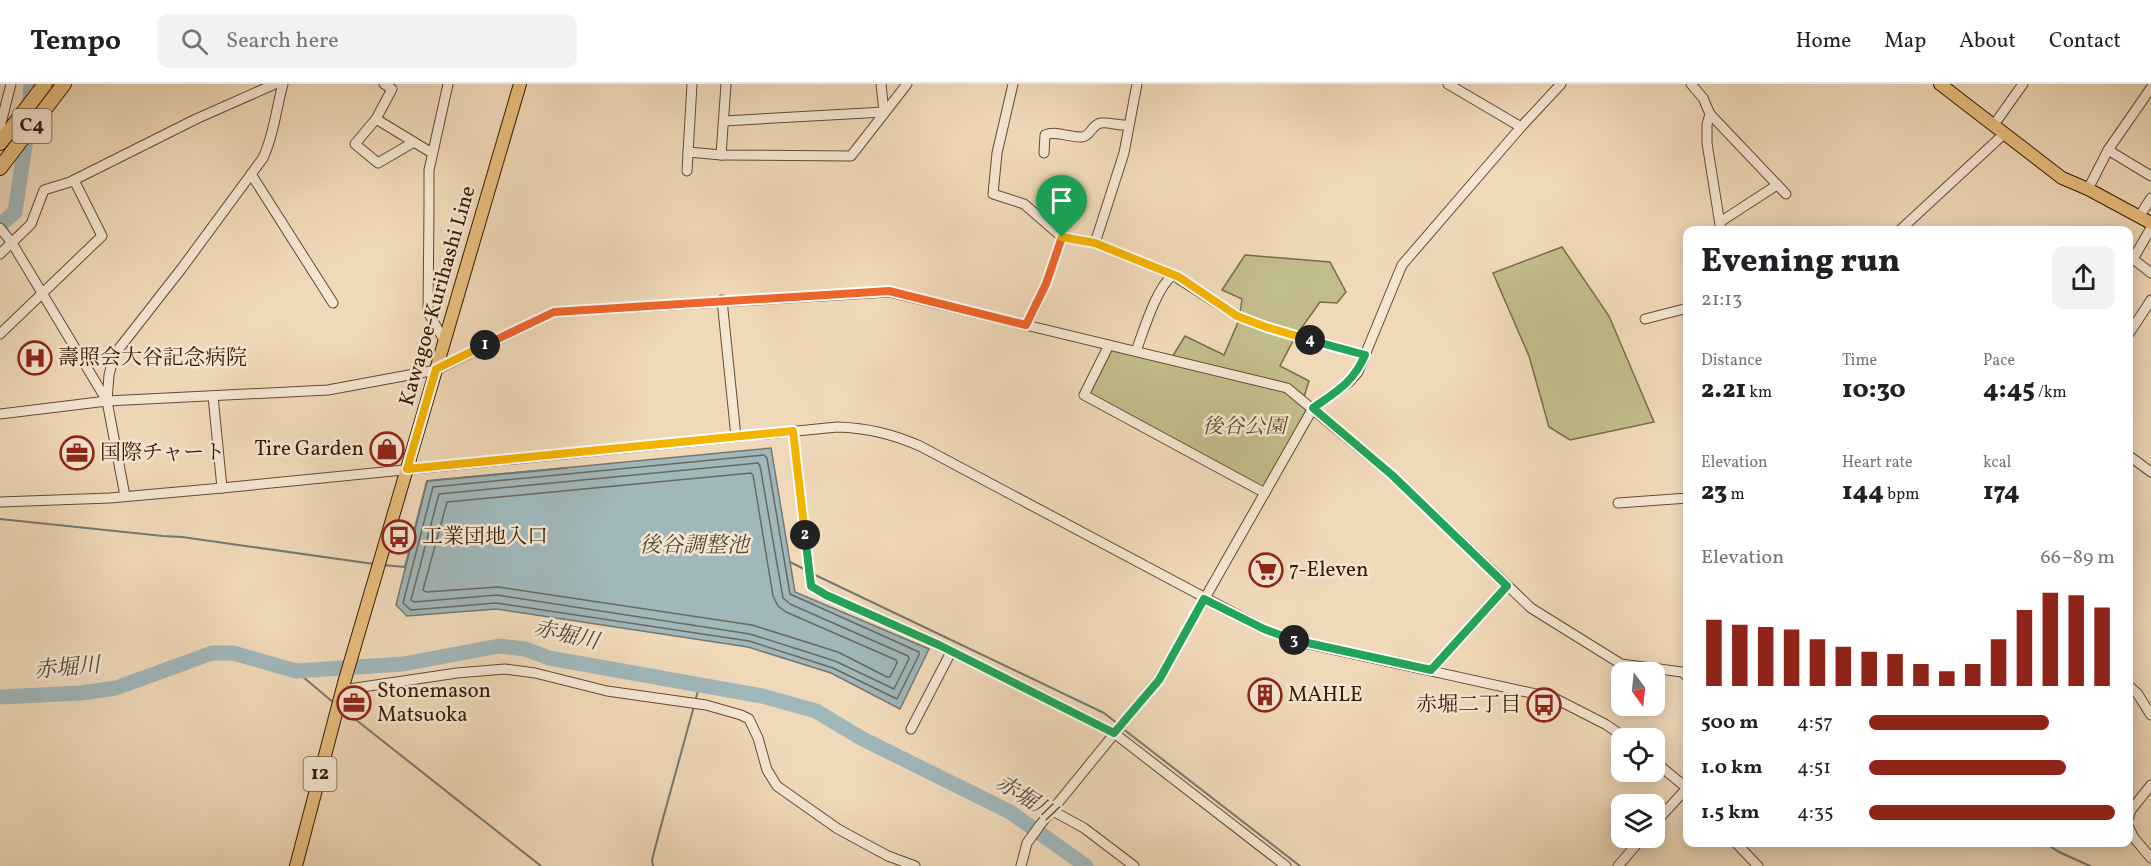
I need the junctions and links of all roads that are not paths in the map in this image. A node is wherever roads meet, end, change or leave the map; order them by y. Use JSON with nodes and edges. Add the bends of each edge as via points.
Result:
{"nodes":[{"id":1,"x":11,"y":84,"type":"edge"},
{"id":2,"x":45,"y":84,"type":"edge"},
{"id":3,"x":64,"y":84,"type":"edge"},
{"id":4,"x":275,"y":84,"type":"edge"},
{"id":5,"x":284,"y":84,"type":"edge"},
{"id":6,"x":384,"y":84,"type":"edge"},
{"id":7,"x":448,"y":84,"type":"edge"},
{"id":8,"x":520,"y":84,"type":"edge"},
{"id":9,"x":692,"y":84,"type":"edge"},
{"id":10,"x":727,"y":84,"type":"edge"},
{"id":11,"x":881,"y":84,"type":"edge"},
{"id":12,"x":907,"y":84,"type":"edge"},
{"id":13,"x":1013,"y":84,"type":"edge"},
{"id":14,"x":1137,"y":84,"type":"edge"},
{"id":15,"x":1448,"y":84,"type":"edge"},
{"id":16,"x":1561,"y":84,"type":"edge"},
{"id":17,"x":1691,"y":84,"type":"edge"},
{"id":18,"x":1940,"y":84,"type":"edge"},
{"id":19,"x":2023,"y":84,"type":"edge"},
{"id":20,"x":2151,"y":88,"type":"edge"},
{"id":21,"x":884,"y":112,"type":"junction"},
{"id":22,"x":1710,"y":114,"type":"junction"},
{"id":23,"x":376,"y":119,"type":"junction"},
{"id":24,"x":724,"y":121,"type":"junction"},
{"id":25,"x":1129,"y":125,"type":"junction"},
{"id":26,"x":1521,"y":126,"type":"junction"},
{"id":27,"x":1993,"y":126,"type":"junction"},
{"id":28,"x":0,"y":127,"type":"edge"},
{"id":29,"x":2005,"y":134,"type":"junction"},
{"id":30,"x":414,"y":142,"type":"junction"},
{"id":31,"x":0,"y":143,"type":"edge"},
{"id":32,"x":2108,"y":150,"type":"junction"},
{"id":33,"x":688,"y":152,"type":"junction"},
{"id":34,"x":432,"y":153,"type":"junction"},
{"id":35,"x":1044,"y":153,"type":"dead end"},
{"id":36,"x":721,"y":155,"type":"junction"},
{"id":37,"x":0,"y":168,"type":"edge"},
{"id":38,"x":687,"y":171,"type":"dead end"},
{"id":39,"x":251,"y":174,"type":"junction"},
{"id":40,"x":2151,"y":176,"type":"edge"},
{"id":41,"x":74,"y":180,"type":"junction"},
{"id":42,"x":1777,"y":184,"type":"junction"},
{"id":43,"x":2088,"y":189,"type":"junction"},
{"id":44,"x":1786,"y":194,"type":"dead end"},
{"id":45,"x":2151,"y":198,"type":"edge"},
{"id":46,"x":2139,"y":217,"type":"junction"},
{"id":47,"x":2151,"y":223,"type":"edge"},
{"id":48,"x":1720,"y":226,"type":"edge"},
{"id":49,"x":1721,"y":226,"type":"edge"},
{"id":50,"x":1904,"y":226,"type":"edge"},
{"id":51,"x":0,"y":228,"type":"edge"},
{"id":52,"x":2151,"y":228,"type":"edge"},
{"id":53,"x":1062,"y":237,"type":"junction"},
{"id":54,"x":12,"y":243,"type":"junction"},
{"id":55,"x":1095,"y":243,"type":"junction"},
{"id":56,"x":0,"y":254,"type":"edge"},
{"id":57,"x":2151,"y":273,"type":"edge"},
{"id":58,"x":1173,"y":275,"type":"junction"},
{"id":59,"x":42,"y":292,"type":"junction"},
{"id":60,"x":722,"y":300,"type":"junction"},
{"id":61,"x":2151,"y":300,"type":"edge"},
{"id":62,"x":333,"y":303,"type":"dead end"},
{"id":63,"x":1683,"y":309,"type":"edge"},
{"id":64,"x":1645,"y":319,"type":"dead end"},
{"id":65,"x":1026,"y":325,"type":"junction"},
{"id":66,"x":2133,"y":327,"type":"edge"},
{"id":67,"x":0,"y":334,"type":"edge"},
{"id":68,"x":445,"y":342,"type":"junction"},
{"id":69,"x":1109,"y":345,"type":"junction"},
{"id":70,"x":1136,"y":351,"type":"junction"},
{"id":71,"x":1365,"y":355,"type":"junction"},
{"id":72,"x":436,"y":369,"type":"junction"},
{"id":73,"x":213,"y":396,"type":"junction"},
{"id":74,"x":107,"y":401,"type":"junction"},
{"id":75,"x":1313,"y":408,"type":"junction"},
{"id":76,"x":0,"y":414,"type":"edge"},
{"id":77,"x":793,"y":431,"type":"junction"},
{"id":78,"x":736,"y":437,"type":"junction"},
{"id":79,"x":2133,"y":459,"type":"edge"},
{"id":80,"x":407,"y":469,"type":"junction"},
{"id":81,"x":2151,"y":472,"type":"edge"},
{"id":82,"x":222,"y":488,"type":"junction"},
{"id":83,"x":1265,"y":493,"type":"junction"},
{"id":84,"x":125,"y":496,"type":"junction"},
{"id":85,"x":1683,"y":498,"type":"edge"},
{"id":86,"x":0,"y":501,"type":"edge"},
{"id":87,"x":1618,"y":503,"type":"dead end"},
{"id":88,"x":1507,"y":586,"type":"junction"},
{"id":89,"x":1204,"y":599,"type":"junction"},
{"id":90,"x":951,"y":652,"type":"junction"},
{"id":91,"x":1431,"y":670,"type":"junction"},
{"id":92,"x":1683,"y":673,"type":"edge"},
{"id":93,"x":343,"y":686,"type":"junction"},
{"id":94,"x":2133,"y":689,"type":"edge"},
{"id":95,"x":2151,"y":715,"type":"edge"},
{"id":96,"x":1611,"y":728,"type":"edge"},
{"id":97,"x":911,"y":729,"type":"dead end"},
{"id":98,"x":1114,"y":733,"type":"junction"},
{"id":99,"x":1665,"y":770,"type":"edge"},
{"id":100,"x":2151,"y":784,"type":"edge"},
{"id":101,"x":1683,"y":786,"type":"edge"},
{"id":102,"x":1683,"y":793,"type":"edge"},
{"id":103,"x":2133,"y":807,"type":"edge"},
{"id":104,"x":1052,"y":810,"type":"junction"},
{"id":105,"x":1665,"y":812,"type":"edge"},
{"id":106,"x":2133,"y":836,"type":"edge"},
{"id":107,"x":1742,"y":847,"type":"edge"},
{"id":108,"x":1634,"y":848,"type":"edge"},
{"id":109,"x":2151,"y":858,"type":"edge"},
{"id":110,"x":296,"y":866,"type":"edge"},
{"id":111,"x":915,"y":866,"type":"edge"},
{"id":112,"x":1021,"y":866,"type":"edge"},
{"id":113,"x":1134,"y":866,"type":"edge"},
{"id":114,"x":1286,"y":866,"type":"edge"},
{"id":115,"x":1618,"y":866,"type":"edge"},
{"id":116,"x":1758,"y":866,"type":"edge"}],
"edges":[{"from":1,"to":28,"type":"street"},
{"from":2,"to":31,"type":"highway","number":"C4"},
{"from":3,"to":37,"type":"highway","number":"C4"},
{"from":4,"to":41,"type":"street"},
{"from":5,"to":39,"type":"street","via":[[269,145]]},
{"from":6,"to":23,"type":"street","via":[[392,89]]},
{"from":7,"to":34,"type":"street"},
{"from":8,"to":68,"type":"main road","name":"Kawagoe-Kurihashi Line","number":"12"},
{"from":9,"to":33,"type":"street"},
{"from":10,"to":24,"type":"street"},
{"from":11,"to":21,"type":"street"},
{"from":12,"to":21,"type":"street"},
{"from":13,"to":53,"type":"street","via":[[997,153],[993,194],[1023,204]]},
{"from":14,"to":25,"type":"street"},
{"from":15,"to":26,"type":"street"},
{"from":16,"to":26,"type":"street"},
{"from":17,"to":22,"type":"street"},
{"from":18,"to":27,"type":"main road"},
{"from":19,"to":27,"type":"street"},
{"from":20,"to":32,"type":"street"},
{"from":21,"to":24,"type":"street"},
{"from":21,"to":36,"type":"street","via":[[851,156]]},
{"from":22,"to":42,"type":"street"},
{"from":22,"to":48,"type":"street","via":[[1707,143]]},
{"from":23,"to":30,"type":"street"},
{"from":23,"to":30,"type":"street","via":[[355,144],[378,163]]},
{"from":24,"to":36,"type":"street"},
{"from":25,"to":35,"type":"street","via":[[1100,123],[1082,137],[1050,133],[1043,139]]},
{"from":25,"to":55,"type":"street"},
{"from":26,"to":71,"type":"street","via":[[1402,265]]},
{"from":27,"to":29,"type":"main road"},
{"from":29,"to":43,"type":"main road","via":[[2062,178]]},
{"from":29,"to":50,"type":"street"},
{"from":30,"to":34,"type":"street"},
{"from":32,"to":40,"type":"street"},
{"from":32,"to":43,"type":"street"},
{"from":33,"to":36,"type":"street"},
{"from":33,"to":38,"type":"street"},
{"from":34,"to":68,"type":"street","via":[[428,312]]},
{"from":39,"to":62,"type":"street"},
{"from":39,"to":74,"type":"street","via":[[114,355]]},
{"from":41,"to":54,"type":"street","via":[[44,190],[31,224]]},
{"from":41,"to":59,"type":"street","via":[[102,236]]},
{"from":42,"to":44,"type":"street"},
{"from":42,"to":49,"type":"street"},
{"from":43,"to":46,"type":"main road"},
{"from":45,"to":46,"type":"street"},
{"from":46,"to":47,"type":"main road"},
{"from":51,"to":54,"type":"street"},
{"from":52,"to":57,"type":"street","via":[[2133,259]]},
{"from":53,"to":55,"type":"street"},
{"from":53,"to":65,"type":"street"},
{"from":54,"to":56,"type":"street"},
{"from":54,"to":59,"type":"street"},
{"from":55,"to":58,"type":"street"},
{"from":58,"to":70,"type":"street","via":[[1153,305]]},
{"from":58,"to":71,"type":"street","via":[[1237,316]]},
{"from":59,"to":67,"type":"street"},
{"from":59,"to":74,"type":"street"},
{"from":60,"to":65,"type":"street","via":[[889,291]]},
{"from":60,"to":72,"type":"street","via":[[554,312]]},
{"from":60,"to":78,"type":"street"},
{"from":61,"to":66,"type":"street"},
{"from":63,"to":64,"type":"street"},
{"from":65,"to":69,"type":"street"},
{"from":68,"to":72,"type":"main road","name":"Kawagoe-Kurihashi Line","number":"12"},
{"from":69,"to":70,"type":"street"},
{"from":69,"to":83,"type":"street","via":[[1084,395]]},
{"from":70,"to":75,"type":"street","via":[[1287,388]]},
{"from":71,"to":75,"type":"street","via":[[1349,382]]},
{"from":72,"to":73,"type":"street","via":[[328,390]]},
{"from":72,"to":80,"type":"main road","name":"Kawagoe-Kurihashi Line","number":"12"},
{"from":73,"to":74,"type":"street"},
{"from":73,"to":82,"type":"street"},
{"from":74,"to":76,"type":"street"},
{"from":74,"to":84,"type":"street"},
{"from":75,"to":83,"type":"street"},
{"from":75,"to":88,"type":"street","via":[[1392,475]]},
{"from":77,"to":78,"type":"street"},
{"from":77,"to":89,"type":"street","via":[[837,427],[897,436]]},
{"from":77,"to":90,"type":"street","via":[[811,586]]},
{"from":78,"to":80,"type":"street"},
{"from":79,"to":81,"type":"street"},
{"from":80,"to":82,"type":"street"},
{"from":80,"to":93,"type":"main road","name":"Kawagoe-Kurihashi Line","number":"12"},
{"from":82,"to":84,"type":"street"},
{"from":83,"to":89,"type":"street"},
{"from":84,"to":86,"type":"street"},
{"from":85,"to":87,"type":"street"},
{"from":88,"to":91,"type":"street"},
{"from":88,"to":92,"type":"street","via":[[1531,608],[1621,664]]},
{"from":89,"to":91,"type":"street","via":[[1281,636]]},
{"from":89,"to":98,"type":"street","via":[[1159,680]]},
{"from":90,"to":97,"type":"street"},
{"from":90,"to":98,"type":"street"},
{"from":91,"to":96,"type":"street","via":[[1554,698]]},
{"from":93,"to":110,"type":"main road","name":"Kawagoe-Kurihashi Line","number":"12"},
{"from":93,"to":111,"type":"street","via":[[505,669],[607,691],[706,705],[741,715],[749,719],[767,770],[777,786],[838,829]]},
{"from":94,"to":95,"type":"street"},
{"from":98,"to":104,"type":"street"},
{"from":98,"to":114,"type":"street"},
{"from":99,"to":101,"type":"street"},
{"from":100,"to":103,"type":"street"},
{"from":102,"to":105,"type":"street"},
{"from":104,"to":112,"type":"street","via":[[1027,843]]},
{"from":104,"to":113,"type":"street","via":[[1084,828]]},
{"from":106,"to":109,"type":"street"},
{"from":107,"to":116,"type":"street"},
{"from":108,"to":115,"type":"street"}]}
